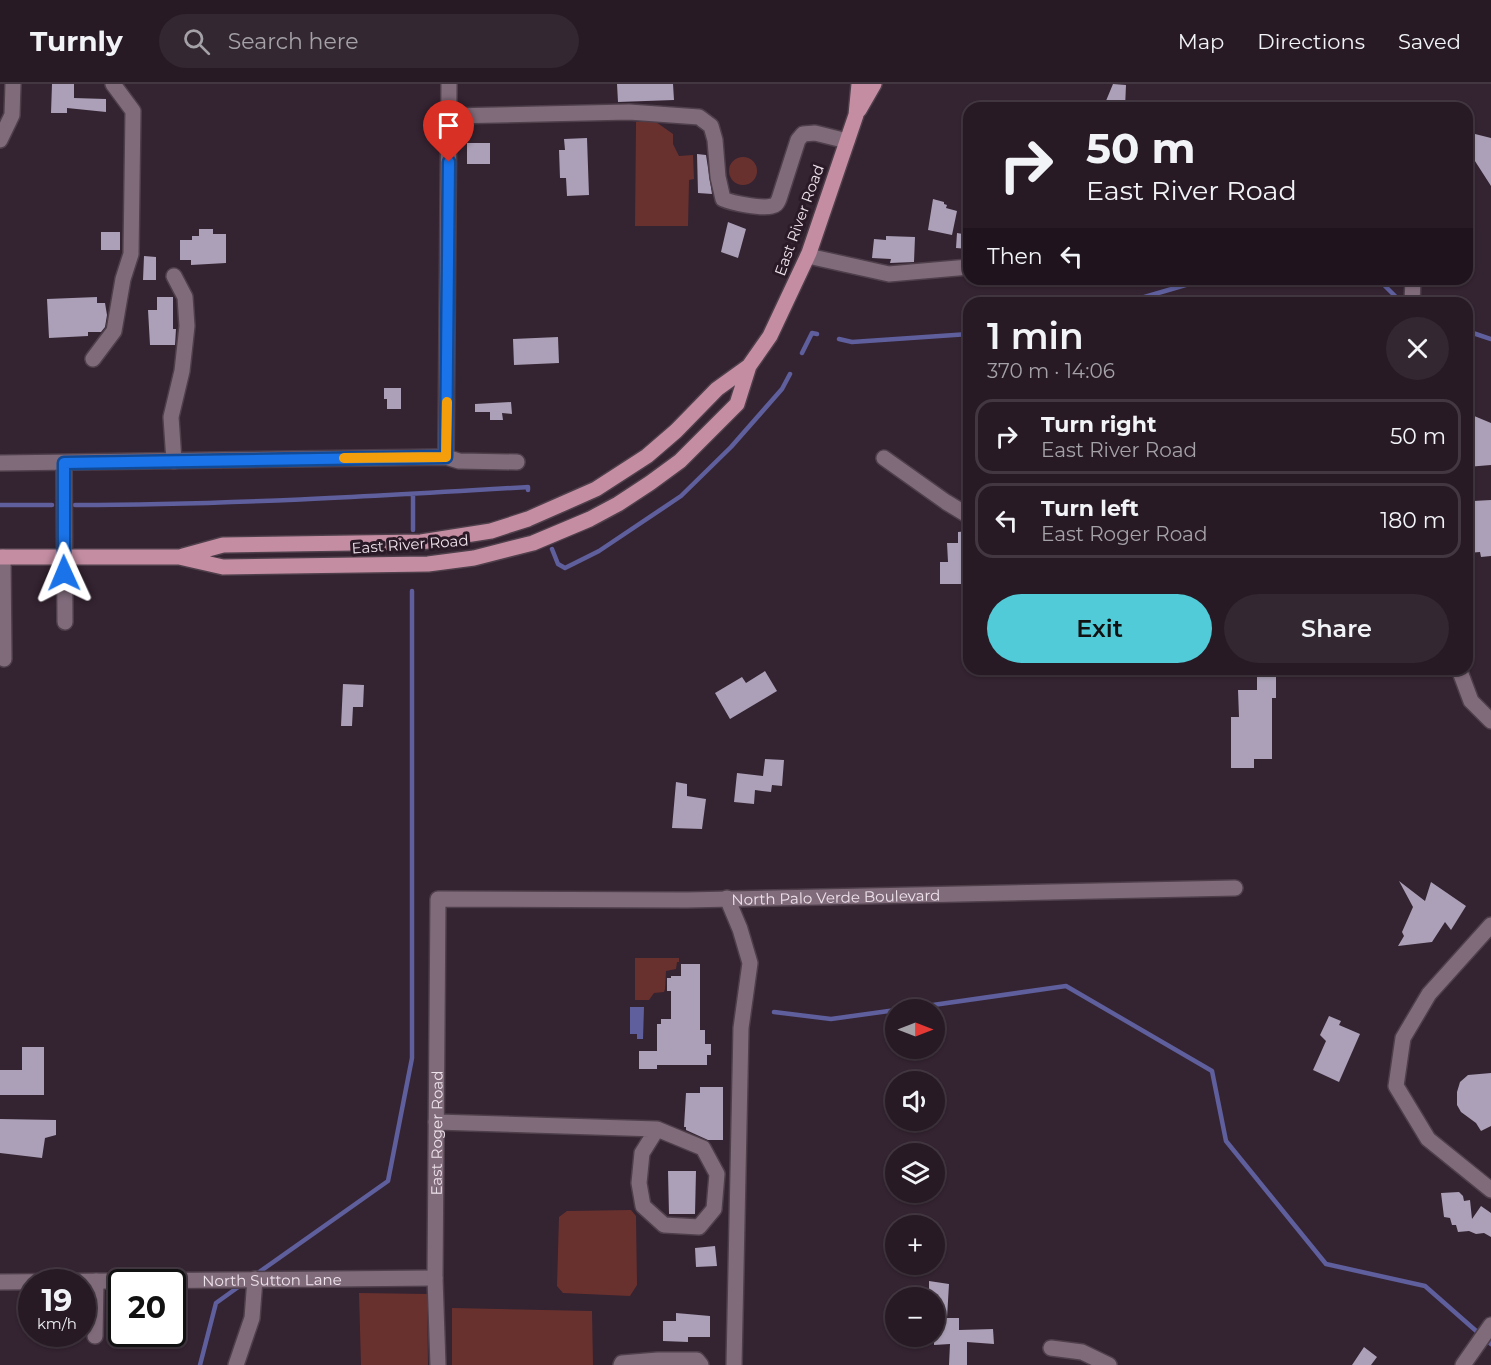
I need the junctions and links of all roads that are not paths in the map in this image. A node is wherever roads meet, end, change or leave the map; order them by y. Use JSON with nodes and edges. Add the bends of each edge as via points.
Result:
{"nodes":[{"id":1,"x":13,"y":84,"type":"edge"},
{"id":2,"x":113,"y":84,"type":"edge"},
{"id":3,"x":449,"y":84,"type":"edge"},
{"id":4,"x":859,"y":84,"type":"edge"},
{"id":5,"x":874,"y":84,"type":"edge"},
{"id":6,"x":856,"y":115,"type":"junction"},
{"id":7,"x":449,"y":116,"type":"junction"},
{"id":8,"x":0,"y":140,"type":"edge"},
{"id":9,"x":847,"y":141,"type":"junction"},
{"id":10,"x":808,"y":256,"type":"junction"},
{"id":11,"x":963,"y":268,"type":"edge"},
{"id":12,"x":174,"y":276,"type":"dead end"},
{"id":13,"x":93,"y":359,"type":"dead end"},
{"id":14,"x":749,"y":366,"type":"junction"},
{"id":15,"x":446,"y":457,"type":"junction"},
{"id":16,"x":884,"y":458,"type":"dead end"},
{"id":17,"x":174,"y":461,"type":"junction"},
{"id":18,"x":517,"y":462,"type":"dead end"},
{"id":19,"x":0,"y":463,"type":"edge"},
{"id":20,"x":64,"y":463,"type":"junction"},
{"id":21,"x":963,"y":512,"type":"edge"},
{"id":22,"x":63,"y":556,"type":"junction"},
{"id":23,"x":2,"y":557,"type":"edge"},
{"id":24,"x":179,"y":557,"type":"junction"},
{"id":25,"x":65,"y":622,"type":"dead end"},
{"id":26,"x":4,"y":659,"type":"dead end"},
{"id":27,"x":1461,"y":675,"type":"edge"},
{"id":28,"x":1491,"y":721,"type":"edge"},
{"id":29,"x":1235,"y":888,"type":"dead end"},
{"id":30,"x":727,"y":898,"type":"junction"},
{"id":31,"x":438,"y":899,"type":"joint"},
{"id":32,"x":1491,"y":925,"type":"edge"},
{"id":33,"x":436,"y":1122,"type":"junction"},
{"id":34,"x":657,"y":1129,"type":"junction"},
{"id":35,"x":1491,"y":1190,"type":"edge"},
{"id":36,"x":435,"y":1278,"type":"junction"},
{"id":37,"x":255,"y":1280,"type":"junction"},
{"id":38,"x":96,"y":1281,"type":"edge"},
{"id":39,"x":108,"y":1281,"type":"edge"},
{"id":40,"x":186,"y":1281,"type":"edge"},
{"id":41,"x":0,"y":1282,"type":"edge"},
{"id":42,"x":18,"y":1282,"type":"edge"},
{"id":43,"x":1491,"y":1325,"type":"edge"},
{"id":44,"x":1051,"y":1348,"type":"dead end"},
{"id":45,"x":237,"y":1365,"type":"edge"},
{"id":46,"x":438,"y":1365,"type":"edge"},
{"id":47,"x":621,"y":1365,"type":"edge"},
{"id":48,"x":701,"y":1365,"type":"edge"},
{"id":49,"x":734,"y":1365,"type":"edge"},
{"id":50,"x":1109,"y":1365,"type":"edge"},
{"id":51,"x":1463,"y":1365,"type":"edge"}],
"edges":[{"from":1,"to":8,"type":"street","via":[[12,115]]},
{"from":2,"to":13,"type":"street","via":[[133,111],[131,254],[114,331]]},
{"from":3,"to":7,"type":"street"},
{"from":4,"to":6,"type":"main road","name":"East River Road"},
{"from":5,"to":6,"type":"main road","name":"East River Road"},
{"from":6,"to":9,"type":"main road","name":"East River Road"},
{"from":7,"to":9,"type":"street","via":[[629,112],[699,117],[711,126],[716,140],[723,199],[762,206],[776,204],[779,199],[803,134]]},
{"from":7,"to":15,"type":"street"},
{"from":9,"to":10,"type":"main road","name":"East River Road"},
{"from":10,"to":11,"type":"street","via":[[889,274]]},
{"from":10,"to":14,"type":"main road","name":"East River Road","via":[[770,336]]},
{"from":12,"to":17,"type":"street","via":[[185,297],[187,326],[171,417]]},
{"from":14,"to":24,"type":"main road","name":"East River Road","via":[[717,389],[676,431],[638,462],[596,489],[528,519],[491,531],[441,539],[223,545]]},
{"from":14,"to":24,"type":"main road","name":"East River Road","via":[[737,404],[680,461],[618,504],[533,543],[474,558],[405,565],[223,567]]},
{"from":15,"to":17,"type":"street"},
{"from":15,"to":18,"type":"street","via":[[459,461]]},
{"from":16,"to":21,"type":"street"},
{"from":17,"to":20,"type":"street"},
{"from":19,"to":20,"type":"street"},
{"from":20,"to":22,"type":"street"},
{"from":22,"to":23,"type":"main road","name":"East River Road"},
{"from":22,"to":24,"type":"main road","name":"East River Road"},
{"from":22,"to":25,"type":"street"},
{"from":23,"to":26,"type":"street"},
{"from":27,"to":28,"type":"street","via":[[1471,701]]},
{"from":29,"to":30,"type":"street","name":"North Palo Verde Boulevard"},
{"from":30,"to":31,"type":"street","name":"North Palo Verde Boulevard"},
{"from":30,"to":49,"type":"street","via":[[750,963],[741,1028]]},
{"from":31,"to":33,"type":"street","name":"East Roger Road"},
{"from":32,"to":35,"type":"street","via":[[1429,994],[1403,1038],[1396,1086],[1428,1139]]},
{"from":33,"to":34,"type":"street"},
{"from":33,"to":36,"type":"street","name":"East Roger Road"},
{"from":34,"to":34,"type":"street","via":[[703,1148],[717,1174],[714,1209],[699,1227],[663,1225],[643,1206],[639,1183],[642,1153]]},
{"from":36,"to":37,"type":"street","name":"North Sutton Lane"},
{"from":36,"to":46,"type":"street","name":"East Roger Road"},
{"from":37,"to":40,"type":"street","name":"North Sutton Lane"},
{"from":37,"to":45,"type":"street","via":[[252,1317]]},
{"from":38,"to":39,"type":"street","name":"North Sutton Lane"},
{"from":41,"to":42,"type":"street","name":"North Sutton Lane"},
{"from":43,"to":51,"type":"street"},
{"from":44,"to":50,"type":"street","via":[[1082,1352]]},
{"from":47,"to":48,"type":"street","via":[[697,1360]]}]}
